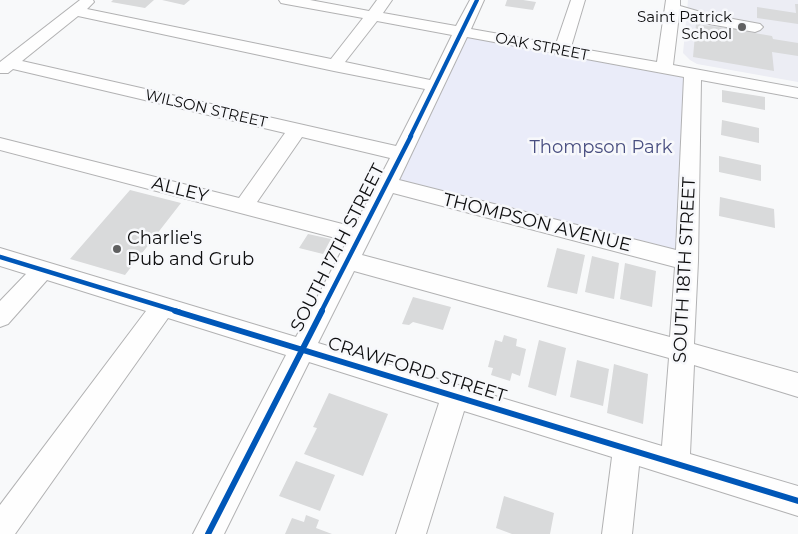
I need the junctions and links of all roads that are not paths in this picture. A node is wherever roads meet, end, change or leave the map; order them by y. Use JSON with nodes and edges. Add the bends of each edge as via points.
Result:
{"nodes":[{"id":1,"x":90,"y":0,"type":"edge"},
{"id":2,"x":286,"y":0,"type":"edge"},
{"id":3,"x":385,"y":0,"type":"edge"},
{"id":4,"x":477,"y":0,"type":"edge"},
{"id":5,"x":578,"y":0,"type":"edge"},
{"id":6,"x":673,"y":4,"type":"edge"},
{"id":7,"x":76,"y":11,"type":"junction"},
{"id":8,"x":372,"y":16,"type":"junction"},
{"id":9,"x":754,"y":28,"type":"dead end"},
{"id":10,"x":460,"y":32,"type":"junction"},
{"id":11,"x":562,"y":51,"type":"junction"},
{"id":12,"x":334,"y":66,"type":"junction"},
{"id":13,"x":5,"y":67,"type":"edge"},
{"id":14,"x":664,"y":70,"type":"junction"},
{"id":15,"x":693,"y":75,"type":"junction"},
{"id":16,"x":434,"y":86,"type":"junction"},
{"id":17,"x":798,"y":93,"type":"edge"},
{"id":18,"x":297,"y":130,"type":"junction"},
{"id":19,"x":0,"y":144,"type":"edge"},
{"id":20,"x":402,"y":154,"type":"junction"},
{"id":21,"x":386,"y":184,"type":"junction"},
{"id":22,"x":244,"y":206,"type":"junction"},
{"id":23,"x":359,"y":236,"type":"junction"},
{"id":24,"x":0,"y":257,"type":"edge"},
{"id":25,"x":347,"y":260,"type":"junction"},
{"id":26,"x":687,"y":261,"type":"junction"},
{"id":27,"x":42,"y":271,"type":"junction"},
{"id":28,"x":164,"y":307,"type":"junction"},
{"id":29,"x":0,"y":317,"type":"edge"},
{"id":30,"x":300,"y":349,"type":"junction"},
{"id":31,"x":682,"y":351,"type":"junction"},
{"id":32,"x":798,"y":385,"type":"edge"},
{"id":33,"x":455,"y":396,"type":"junction"},
{"id":34,"x":626,"y":449,"type":"junction"},
{"id":35,"x":675,"y":464,"type":"junction"},
{"id":36,"x":798,"y":500,"type":"edge"},
{"id":37,"x":0,"y":530,"type":"edge"},
{"id":38,"x":208,"y":534,"type":"edge"},
{"id":39,"x":411,"y":534,"type":"edge"},
{"id":40,"x":617,"y":534,"type":"edge"}],
"edges":[{"from":1,"to":7,"type":"street"},
{"from":2,"to":8,"type":"street","name":"OAK STREET"},
{"from":3,"to":8,"type":"street"},
{"from":4,"to":10,"type":"street","name":"SOUTH 17TH STREET"},
{"from":5,"to":11,"type":"street"},
{"from":6,"to":9,"type":"street","via":[[709,19]]},
{"from":6,"to":14,"type":"street"},
{"from":7,"to":12,"type":"street"},
{"from":7,"to":13,"type":"street"},
{"from":8,"to":10,"type":"street","name":"OAK STREET"},
{"from":8,"to":12,"type":"street"},
{"from":10,"to":11,"type":"street","name":"OAK STREET"},
{"from":10,"to":16,"type":"street","name":"SOUTH 17TH STREET"},
{"from":11,"to":14,"type":"street","name":"OAK STREET"},
{"from":12,"to":16,"type":"street"},
{"from":13,"to":18,"type":"street","name":"WILSON STREET"},
{"from":14,"to":15,"type":"street","name":"OAK STREET"},
{"from":15,"to":17,"type":"street","name":"OAK STREET"},
{"from":15,"to":26,"type":"street","name":"SOUTH 18TH STREET"},
{"from":16,"to":20,"type":"street","name":"SOUTH 17TH STREET"},
{"from":18,"to":20,"type":"street","name":"WILSON STREET"},
{"from":18,"to":22,"type":"street"},
{"from":19,"to":22,"type":"street","name":"ALLEY"},
{"from":20,"to":21,"type":"street","name":"SOUTH 17TH STREET"},
{"from":21,"to":23,"type":"street","name":"SOUTH 17TH STREET"},
{"from":21,"to":26,"type":"street","name":"THOMPSON AVENUE"},
{"from":22,"to":23,"type":"street","name":"ALLEY"},
{"from":23,"to":25,"type":"street","name":"SOUTH 17TH STREET"},
{"from":24,"to":27,"type":"street","name":"CRAWFORD STREET"},
{"from":25,"to":30,"type":"street","name":"SOUTH 17TH STREET"},
{"from":25,"to":31,"type":"street"},
{"from":26,"to":31,"type":"street","name":"SOUTH 18TH STREET"},
{"from":27,"to":28,"type":"street","name":"CRAWFORD STREET"},
{"from":27,"to":29,"type":"street"},
{"from":28,"to":30,"type":"street","name":"CRAWFORD STREET"},
{"from":28,"to":37,"type":"street"},
{"from":30,"to":33,"type":"street","name":"CRAWFORD STREET"},
{"from":30,"to":38,"type":"street","name":"SOUTH 17TH STREET"},
{"from":31,"to":32,"type":"street"},
{"from":31,"to":35,"type":"street","name":"SOUTH 18TH STREET"},
{"from":33,"to":34,"type":"street","name":"CRAWFORD STREET"},
{"from":33,"to":39,"type":"street"},
{"from":34,"to":35,"type":"street","name":"CRAWFORD STREET"},
{"from":34,"to":40,"type":"street"},
{"from":35,"to":36,"type":"street","name":"CRAWFORD STREET"}]}
